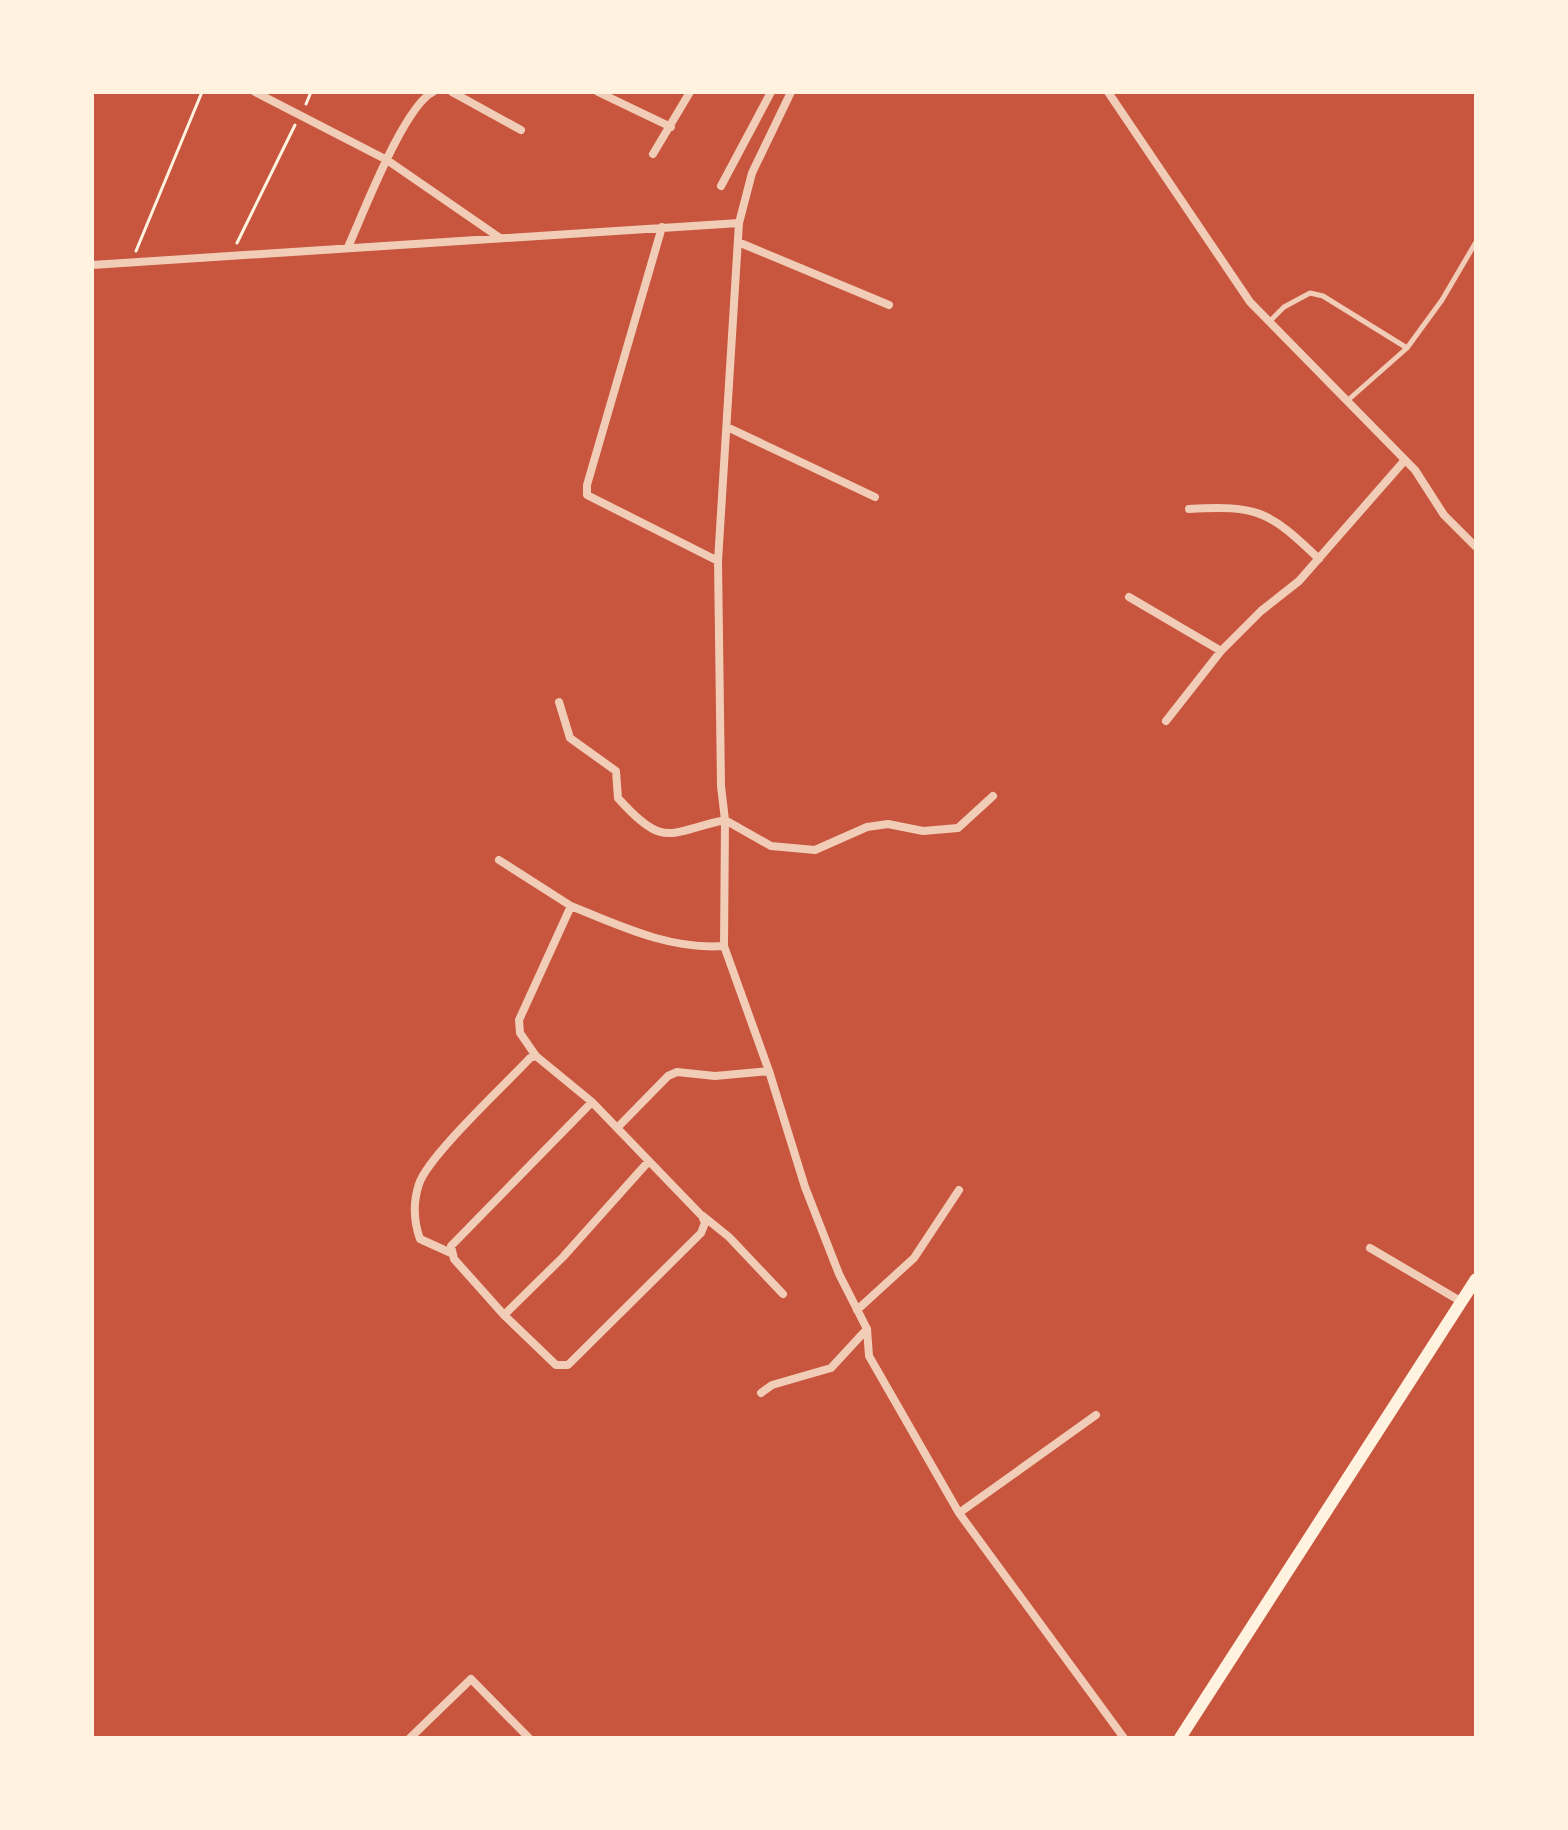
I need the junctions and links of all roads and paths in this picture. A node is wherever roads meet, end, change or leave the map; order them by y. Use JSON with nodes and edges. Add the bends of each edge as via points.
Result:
{"nodes":[{"id":1,"x":202,"y":92,"type":"edge"},
{"id":2,"x":255,"y":92,"type":"edge"},
{"id":3,"x":433,"y":92,"type":"edge"},
{"id":4,"x":452,"y":92,"type":"edge"},
{"id":5,"x":598,"y":92,"type":"edge"},
{"id":6,"x":690,"y":92,"type":"edge"},
{"id":7,"x":771,"y":92,"type":"edge"},
{"id":8,"x":791,"y":92,"type":"edge"},
{"id":9,"x":1108,"y":92,"type":"edge"},
{"id":10,"x":301,"y":114,"type":"junction"},
{"id":11,"x":671,"y":127,"type":"junction"},
{"id":12,"x":521,"y":130,"type":"dead end"},
{"id":13,"x":653,"y":154,"type":"dead end"},
{"id":14,"x":387,"y":160,"type":"junction"},
{"id":15,"x":721,"y":186,"type":"dead end"},
{"id":16,"x":739,"y":223,"type":"junction"},
{"id":17,"x":662,"y":227,"type":"junction"},
{"id":18,"x":500,"y":238,"type":"junction"},
{"id":19,"x":738,"y":242,"type":"junction"},
{"id":20,"x":1476,"y":242,"type":"edge"},
{"id":21,"x":348,"y":247,"type":"junction"},
{"id":22,"x":231,"y":254,"type":"junction"},
{"id":23,"x":132,"y":261,"type":"junction"},
{"id":24,"x":92,"y":265,"type":"edge"},
{"id":25,"x":889,"y":305,"type":"dead end"},
{"id":26,"x":1268,"y":324,"type":"junction"},
{"id":27,"x":1407,"y":348,"type":"junction"},
{"id":28,"x":1346,"y":402,"type":"junction"},
{"id":29,"x":727,"y":427,"type":"junction"},
{"id":30,"x":1405,"y":460,"type":"junction"},
{"id":31,"x":875,"y":497,"type":"dead end"},
{"id":32,"x":1189,"y":509,"type":"dead end"},
{"id":33,"x":1476,"y":547,"type":"edge"},
{"id":34,"x":1319,"y":559,"type":"junction"},
{"id":35,"x":718,"y":561,"type":"junction"},
{"id":36,"x":1129,"y":597,"type":"dead end"},
{"id":37,"x":1221,"y":651,"type":"junction"},
{"id":38,"x":559,"y":702,"type":"dead end"},
{"id":39,"x":1166,"y":721,"type":"dead end"},
{"id":40,"x":993,"y":796,"type":"dead end"},
{"id":41,"x":725,"y":820,"type":"junction"},
{"id":42,"x":499,"y":860,"type":"dead end"},
{"id":43,"x":571,"y":906,"type":"junction"},
{"id":44,"x":724,"y":946,"type":"junction"},
{"id":45,"x":536,"y":1056,"type":"junction"},
{"id":46,"x":769,"y":1071,"type":"junction"},
{"id":47,"x":592,"y":1102,"type":"junction"},
{"id":48,"x":617,"y":1128,"type":"junction"},
{"id":49,"x":648,"y":1162,"type":"junction"},
{"id":50,"x":959,"y":1190,"type":"dead end"},
{"id":51,"x":702,"y":1216,"type":"junction"},
{"id":52,"x":1370,"y":1248,"type":"dead end"},
{"id":53,"x":451,"y":1253,"type":"junction"},
{"id":54,"x":1476,"y":1279,"type":"edge"},
{"id":55,"x":783,"y":1294,"type":"dead end"},
{"id":56,"x":1462,"y":1302,"type":"junction"},
{"id":57,"x":857,"y":1310,"type":"junction"},
{"id":58,"x":504,"y":1315,"type":"junction"},
{"id":59,"x":867,"y":1329,"type":"junction"},
{"id":60,"x":761,"y":1393,"type":"dead end"},
{"id":61,"x":1096,"y":1415,"type":"dead end"},
{"id":62,"x":959,"y":1513,"type":"junction"},
{"id":63,"x":410,"y":1738,"type":"edge"},
{"id":64,"x":529,"y":1738,"type":"edge"},
{"id":65,"x":1124,"y":1738,"type":"edge"},
{"id":66,"x":1180,"y":1738,"type":"edge"}],
"edges":[{"from":1,"to":23,"type":"path"},
{"from":2,"to":10,"type":"street"},
{"from":3,"to":14,"type":"street","via":[[420,101]]},
{"from":4,"to":12,"type":"street"},
{"from":5,"to":11,"type":"street"},
{"from":6,"to":11,"type":"street"},
{"from":7,"to":15,"type":"street"},
{"from":8,"to":16,"type":"street","via":[[752,173]]},
{"from":9,"to":26,"type":"street"},
{"from":10,"to":14,"type":"street"},
{"from":10,"to":22,"type":"path"},
{"from":11,"to":13,"type":"street"},
{"from":14,"to":18,"type":"street"},
{"from":14,"to":21,"type":"street"},
{"from":16,"to":17,"type":"street"},
{"from":16,"to":19,"type":"street"},
{"from":17,"to":18,"type":"street"},
{"from":17,"to":35,"type":"street","via":[[587,495]]},
{"from":18,"to":21,"type":"street"},
{"from":19,"to":25,"type":"street"},
{"from":19,"to":29,"type":"street"},
{"from":20,"to":27,"type":"lane"},
{"from":21,"to":22,"type":"street"},
{"from":22,"to":23,"type":"street"},
{"from":23,"to":24,"type":"street"},
{"from":26,"to":27,"type":"lane","via":[[1284,307],[1310,293]]},
{"from":26,"to":28,"type":"street"},
{"from":27,"to":28,"type":"lane"},
{"from":28,"to":30,"type":"street"},
{"from":29,"to":31,"type":"street"},
{"from":29,"to":35,"type":"street"},
{"from":30,"to":33,"type":"street","via":[[1444,515]]},
{"from":30,"to":34,"type":"street"},
{"from":32,"to":34,"type":"street","via":[[1263,512]]},
{"from":34,"to":37,"type":"street"},
{"from":35,"to":41,"type":"street"},
{"from":36,"to":37,"type":"street"},
{"from":37,"to":39,"type":"street"},
{"from":38,"to":41,"type":"street","via":[[570,738],[611,764],[618,798],[650,827],[673,836]]},
{"from":40,"to":41,"type":"street","via":[[958,828],[867,827],[815,850],[771,846]]},
{"from":41,"to":44,"type":"street"},
{"from":42,"to":43,"type":"street"},
{"from":43,"to":44,"type":"street","via":[[640,934],[700,948]]},
{"from":43,"to":45,"type":"street","via":[[519,1020],[520,1033]]},
{"from":44,"to":46,"type":"street"},
{"from":45,"to":47,"type":"street"},
{"from":45,"to":53,"type":"street","via":[[445,1148],[419,1184],[420,1239]]},
{"from":46,"to":48,"type":"street","via":[[715,1076],[677,1072]]},
{"from":46,"to":57,"type":"street","via":[[805,1187]]},
{"from":47,"to":48,"type":"street"},
{"from":47,"to":53,"type":"street","via":[[451,1246]]},
{"from":48,"to":49,"type":"street"},
{"from":49,"to":51,"type":"street"},
{"from":49,"to":58,"type":"street"},
{"from":50,"to":57,"type":"street","via":[[914,1258]]},
{"from":51,"to":55,"type":"street"},
{"from":51,"to":58,"type":"street","via":[[701,1233],[568,1365],[556,1365]]},
{"from":52,"to":56,"type":"street"},
{"from":53,"to":58,"type":"street"},
{"from":54,"to":56,"type":"main road"},
{"from":56,"to":66,"type":"main road"},
{"from":57,"to":59,"type":"street"},
{"from":59,"to":60,"type":"street","via":[[831,1368]]},
{"from":59,"to":62,"type":"street","via":[[869,1356]]},
{"from":61,"to":62,"type":"street"},
{"from":62,"to":65,"type":"street"},
{"from":63,"to":64,"type":"street","via":[[471,1679]]}]}
